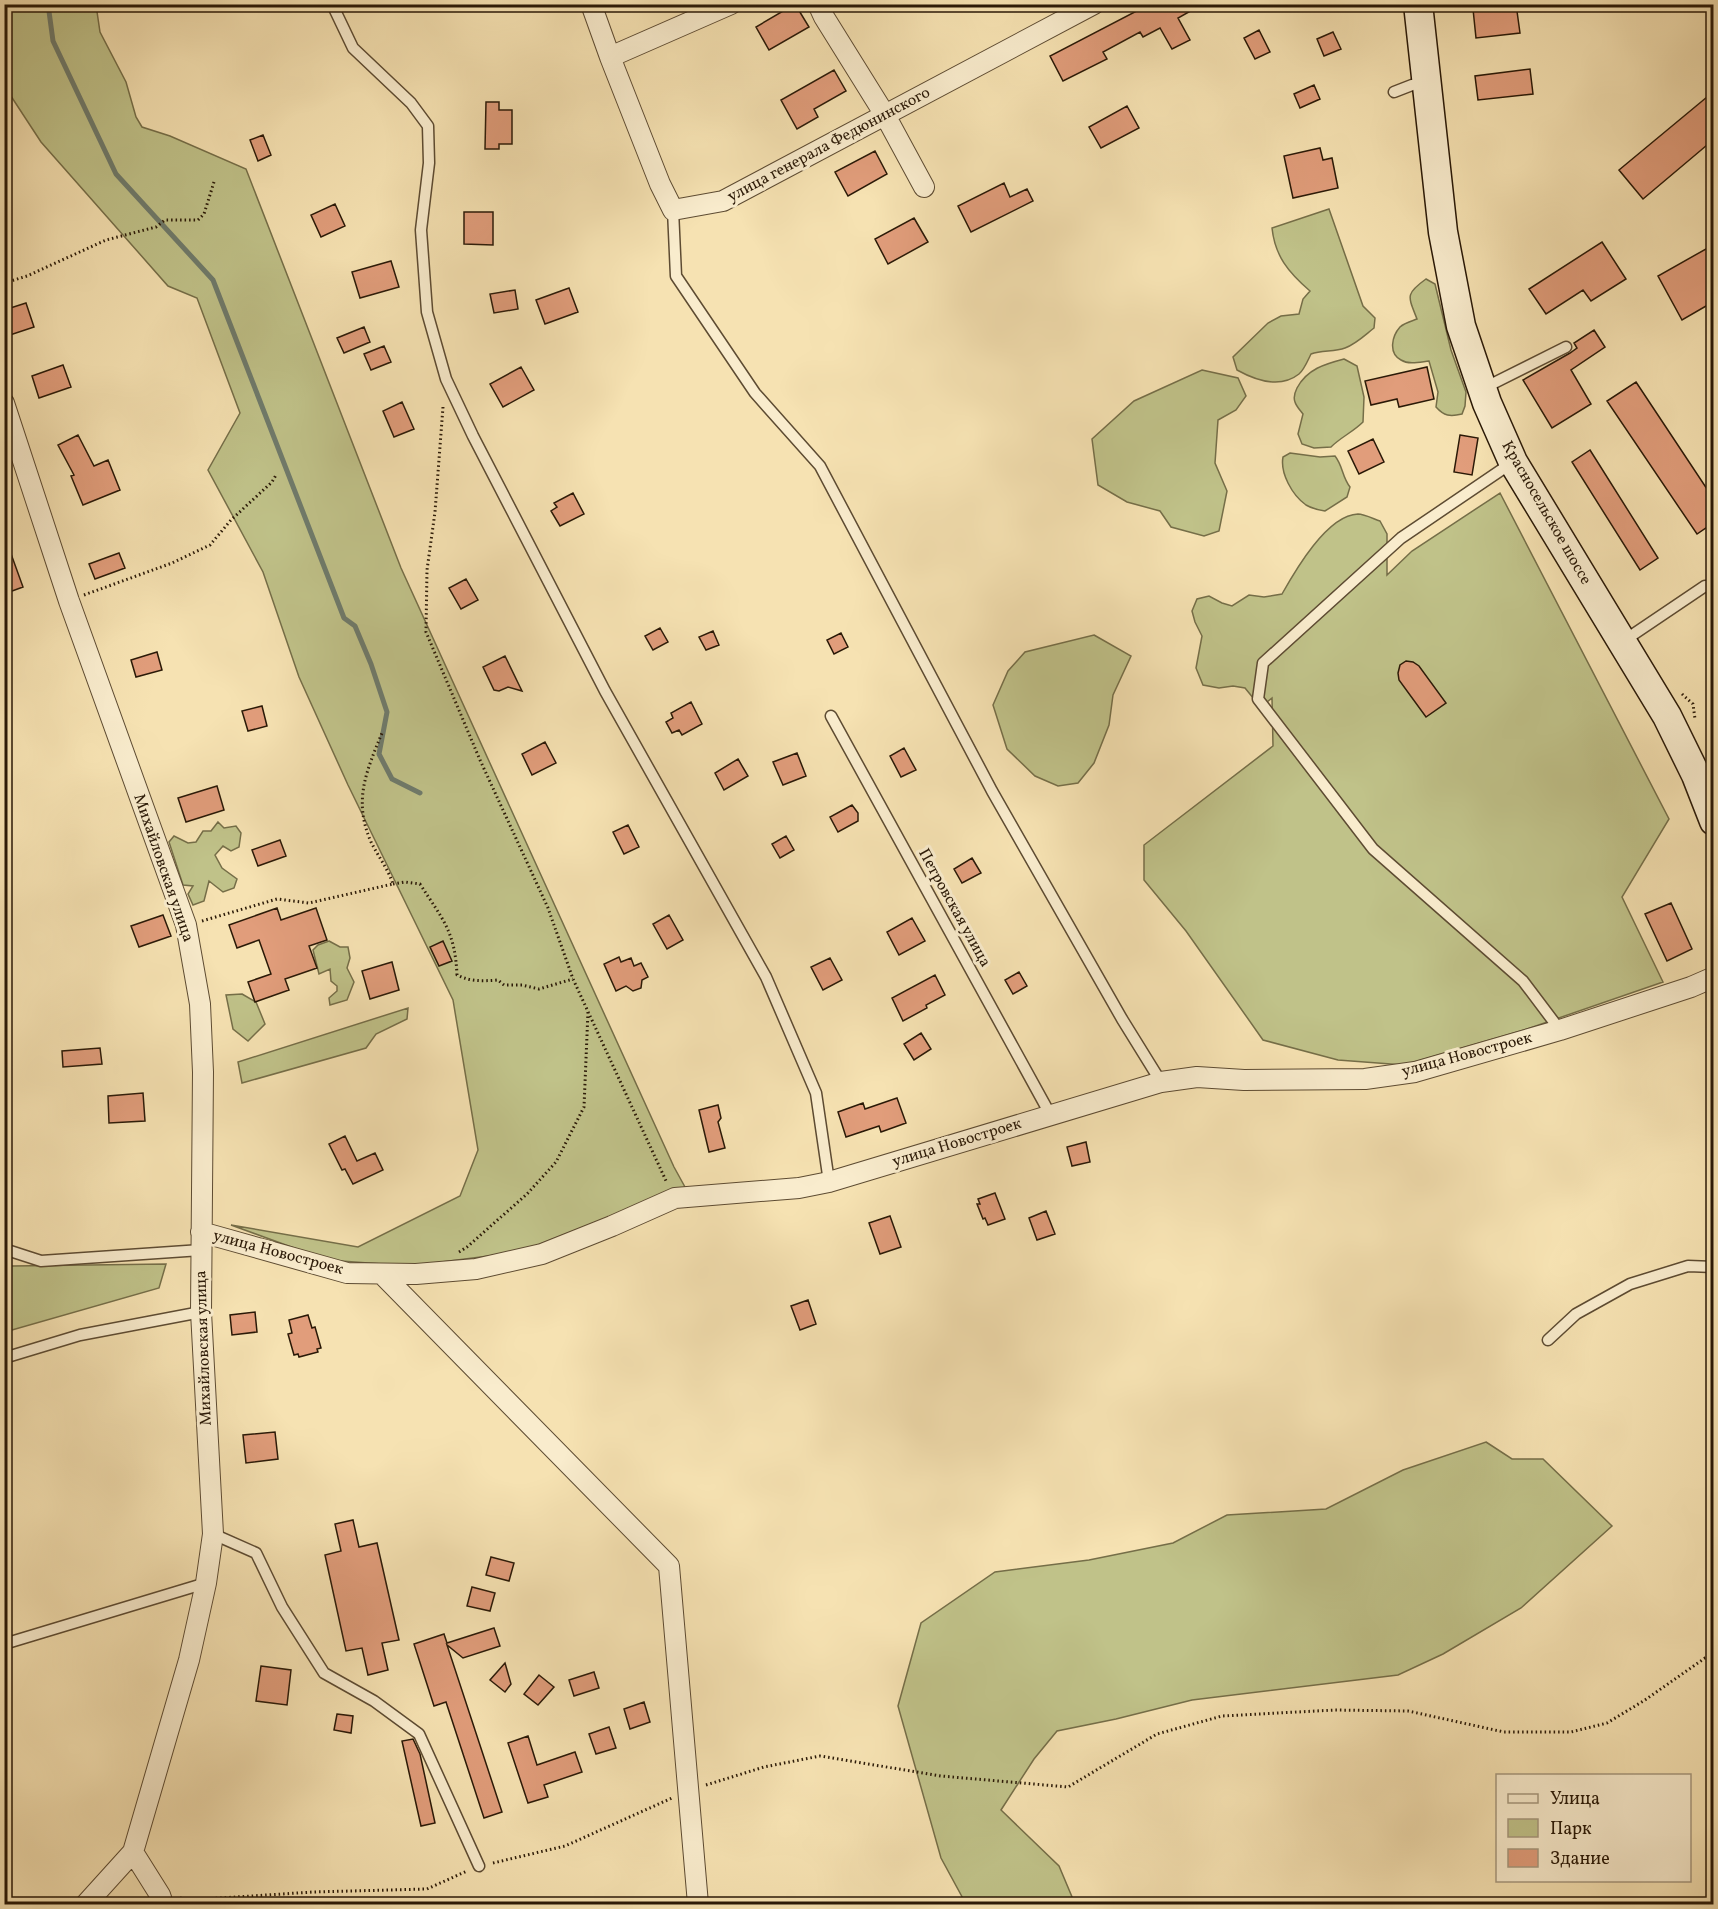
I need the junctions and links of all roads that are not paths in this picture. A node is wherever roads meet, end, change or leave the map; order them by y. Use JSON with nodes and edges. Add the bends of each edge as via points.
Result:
{"nodes":[{"id":1,"x":332,"y":4,"type":"edge"},
{"id":2,"x":591,"y":4,"type":"edge"},
{"id":3,"x":731,"y":4,"type":"edge"},
{"id":4,"x":818,"y":4,"type":"edge"},
{"id":5,"x":1094,"y":4,"type":"edge"},
{"id":6,"x":1418,"y":4,"type":"edge"},
{"id":7,"x":610,"y":57,"type":"junction"},
{"id":8,"x":1425,"y":83,"type":"junction"},
{"id":9,"x":1394,"y":92,"type":"dead end"},
{"id":10,"x":885,"y":115,"type":"junction"},
{"id":11,"x":924,"y":187,"type":"dead end"},
{"id":12,"x":673,"y":210,"type":"junction"},
{"id":13,"x":1566,"y":347,"type":"dead end"},
{"id":14,"x":1482,"y":389,"type":"junction"},
{"id":15,"x":4,"y":403,"type":"edge"},
{"id":16,"x":1513,"y":462,"type":"junction"},
{"id":17,"x":1705,"y":586,"type":"dead end"},
{"id":18,"x":1622,"y":642,"type":"junction"},
{"id":19,"x":831,"y":716,"type":"dead end"},
{"id":20,"x":1713,"y":821,"type":"edge"},
{"id":21,"x":1713,"y":977,"type":"edge"},
{"id":22,"x":1560,"y":1030,"type":"junction"},
{"id":23,"x":1161,"y":1082,"type":"junction"},
{"id":24,"x":1050,"y":1114,"type":"junction"},
{"id":25,"x":830,"y":1182,"type":"junction"},
{"id":26,"x":201,"y":1241,"type":"junction"},
{"id":27,"x":4,"y":1249,"type":"edge"},
{"id":28,"x":1713,"y":1267,"type":"edge"},
{"id":29,"x":382,"y":1274,"type":"junction"},
{"id":30,"x":201,"y":1312,"type":"junction"},
{"id":31,"x":1548,"y":1340,"type":"dead end"},
{"id":32,"x":4,"y":1358,"type":"edge"},
{"id":33,"x":213,"y":1534,"type":"junction"},
{"id":34,"x":206,"y":1583,"type":"junction"},
{"id":35,"x":4,"y":1644,"type":"edge"},
{"id":36,"x":133,"y":1852,"type":"junction"},
{"id":37,"x":479,"y":1866,"type":"road end"},
{"id":38,"x":162,"y":1900,"type":"edge"},
{"id":39,"x":83,"y":1903,"type":"edge"},
{"id":40,"x":698,"y":1905,"type":"edge"}],
"edges":[{"from":1,"to":25,"type":"lane","via":[[353,48],[411,103],[428,126],[429,163],[421,230],[427,312],[446,379],[605,691],[766,977],[816,1093]]},
{"from":2,"to":7,"type":"street"},
{"from":3,"to":7,"type":"street"},
{"from":4,"to":10,"type":"street"},
{"from":5,"to":10,"type":"street","name":"улица генерала Федюнинского"},
{"from":6,"to":8,"type":"main road","name":"Красносельское шоссе"},
{"from":7,"to":12,"type":"street"},
{"from":8,"to":9,"type":"lane"},
{"from":8,"to":14,"type":"main road","name":"Красносельское шоссе","via":[[1443,232],[1461,326]]},
{"from":10,"to":11,"type":"street"},
{"from":10,"to":12,"type":"street","name":"улица генерала Федюнинского","via":[[723,201]]},
{"from":12,"to":23,"type":"lane","via":[[676,276],[755,393],[820,466],[992,791]]},
{"from":13,"to":14,"type":"lane"},
{"from":14,"to":16,"type":"main road","name":"Красносельское шоссе"},
{"from":15,"to":26,"type":"street","name":"Михайловская улица","via":[[69,601],[186,925],[200,1004]]},
{"from":16,"to":18,"type":"main road","name":"Красносельское шоссе"},
{"from":16,"to":22,"type":"lane","via":[[1401,538],[1263,663],[1258,699],[1373,849],[1523,981]]},
{"from":17,"to":18,"type":"lane"},
{"from":18,"to":20,"type":"main road","name":"Красносельское шоссе","via":[[1667,716]]},
{"from":19,"to":24,"type":"lane","name":"Петровская улица"},
{"from":21,"to":22,"type":"street","name":"улица Новостроек"},
{"from":22,"to":23,"type":"street","name":"улица Новостроек","via":[[1415,1072],[1365,1078],[1197,1077]]},
{"from":23,"to":24,"type":"street","name":"улица Новостроек"},
{"from":24,"to":25,"type":"street","name":"улица Новостроек"},
{"from":25,"to":29,"type":"street","name":"улица Новостроек","via":[[675,1198],[542,1254],[476,1269]]},
{"from":26,"to":27,"type":"lane","via":[[41,1261]]},
{"from":26,"to":29,"type":"street","name":"улица Новостроек","via":[[347,1273]]},
{"from":26,"to":30,"type":"street","name":"Михайловская улица"},
{"from":28,"to":31,"type":"lane","via":[[1688,1266],[1630,1284],[1576,1314]]},
{"from":29,"to":40,"type":"street","via":[[669,1566]]},
{"from":30,"to":32,"type":"lane","via":[[80,1335]]},
{"from":30,"to":33,"type":"street","name":"Михайловская улица"},
{"from":33,"to":34,"type":"street","name":"Михайловская улица"},
{"from":33,"to":37,"type":"lane","via":[[256,1553],[282,1607],[324,1674],[374,1701],[419,1734]]},
{"from":34,"to":35,"type":"lane"},
{"from":34,"to":36,"type":"street","name":"Михайловская улица","via":[[189,1660]]},
{"from":36,"to":38,"type":"street"},
{"from":36,"to":39,"type":"street"}]}
